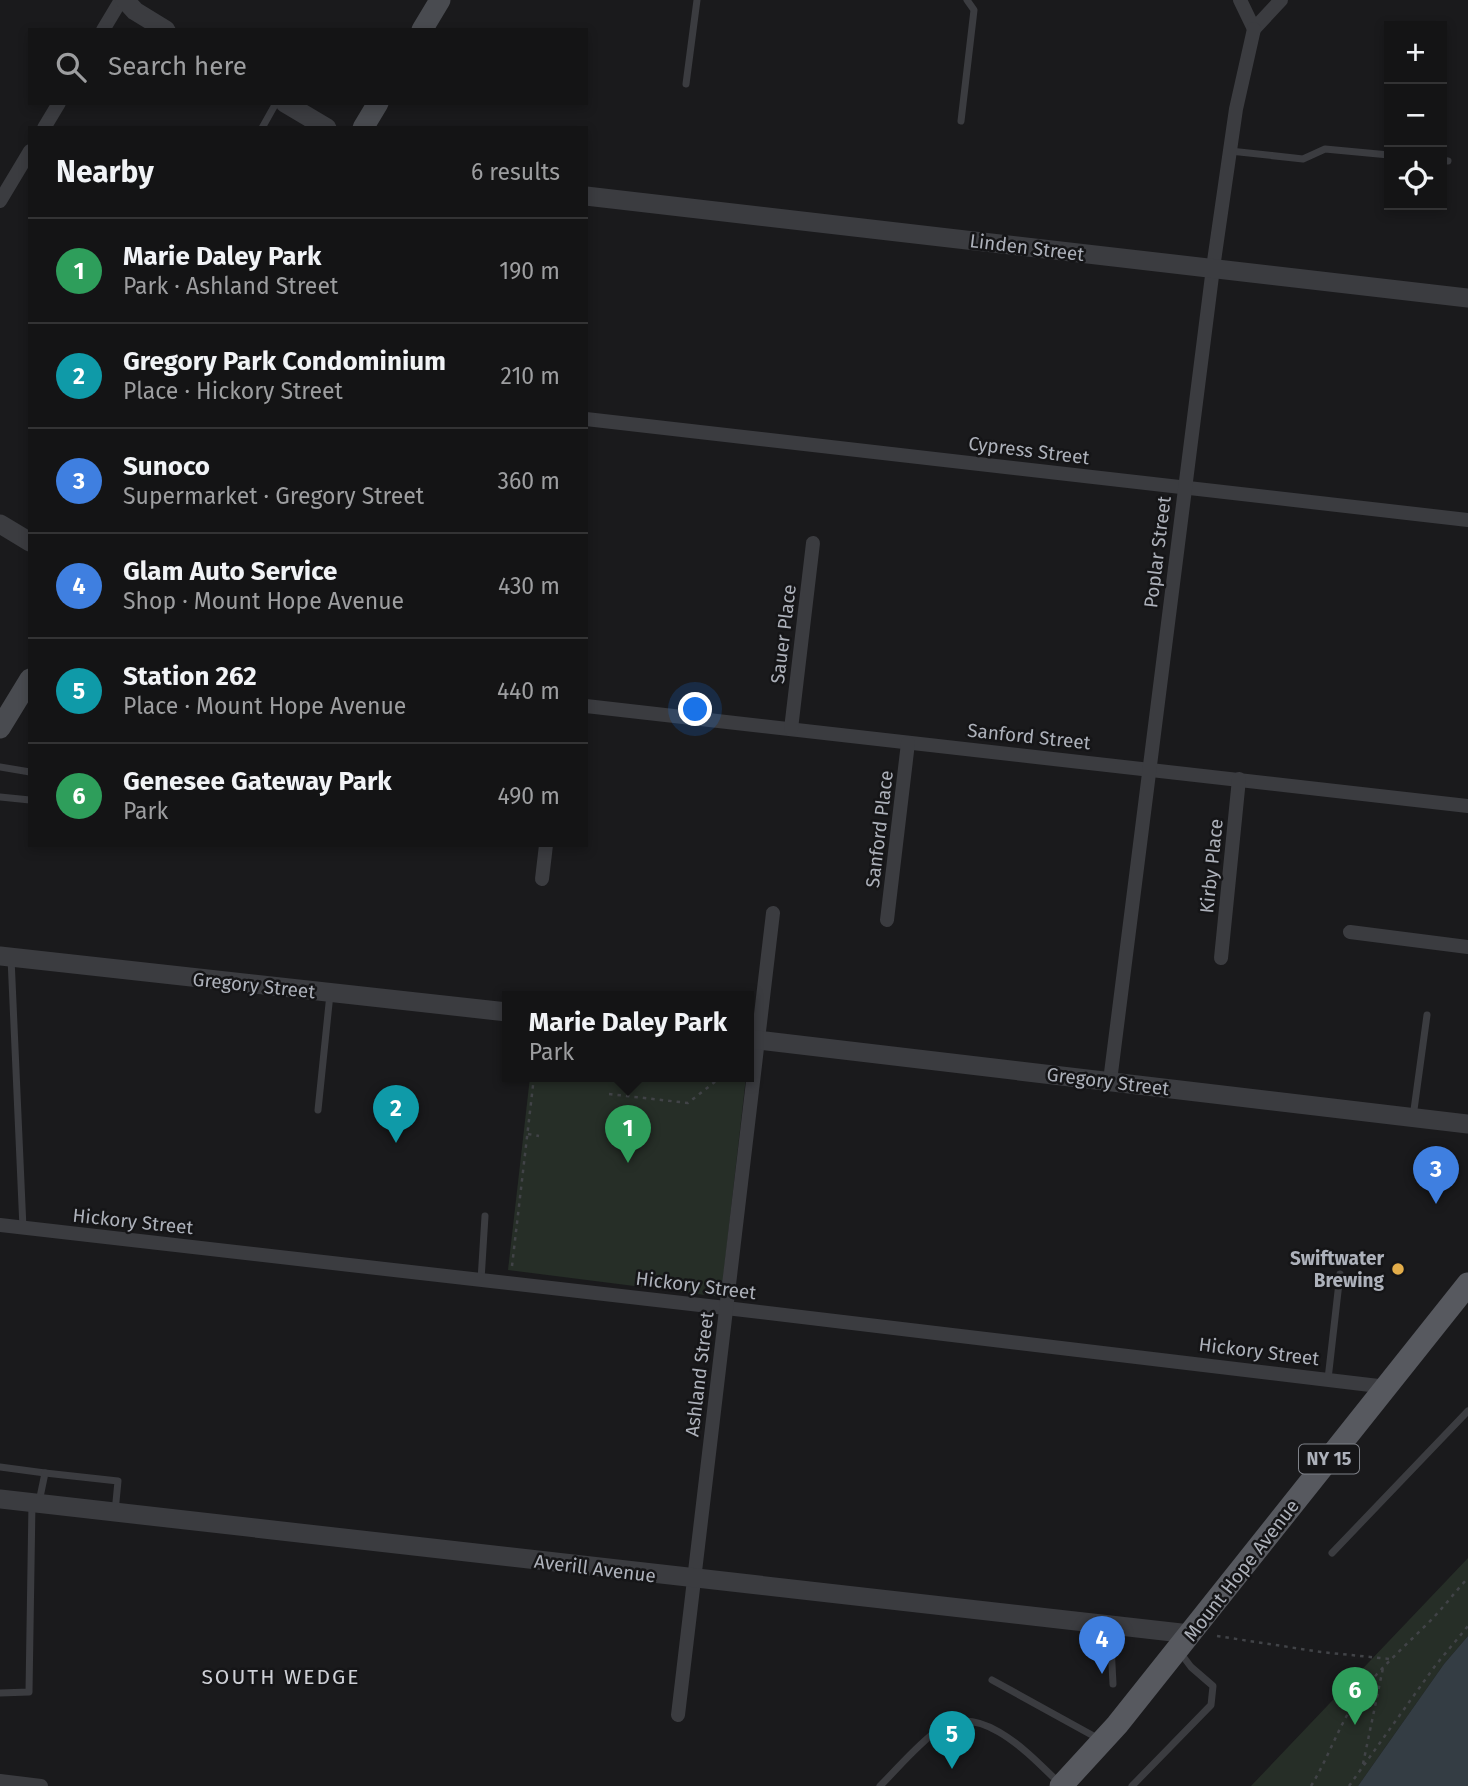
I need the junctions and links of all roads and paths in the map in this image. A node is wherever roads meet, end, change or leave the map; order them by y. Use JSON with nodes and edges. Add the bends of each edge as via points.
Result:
{"nodes":[{"id":1,"x":123,"y":0,"type":"edge"},
{"id":2,"x":440,"y":0,"type":"edge"},
{"id":3,"x":697,"y":0,"type":"edge"},
{"id":4,"x":967,"y":0,"type":"edge"},
{"id":5,"x":1240,"y":0,"type":"edge"},
{"id":6,"x":1281,"y":0,"type":"edge"},
{"id":7,"x":104,"y":28,"type":"edge"},
{"id":8,"x":163,"y":28,"type":"edge"},
{"id":9,"x":423,"y":28,"type":"edge"},
{"id":10,"x":1254,"y":29,"type":"junction"},
{"id":11,"x":687,"y":84,"type":"dead end"},
{"id":12,"x":58,"y":105,"type":"edge"},
{"id":13,"x":275,"y":105,"type":"edge"},
{"id":14,"x":288,"y":105,"type":"edge"},
{"id":15,"x":377,"y":105,"type":"edge"},
{"id":16,"x":961,"y":121,"type":"dead end"},
{"id":17,"x":45,"y":126,"type":"edge"},
{"id":18,"x":263,"y":126,"type":"edge"},
{"id":19,"x":324,"y":126,"type":"edge"},
{"id":20,"x":364,"y":126,"type":"edge"},
{"id":21,"x":1230,"y":151,"type":"junction"},
{"id":22,"x":28,"y":155,"type":"edge"},
{"id":23,"x":1384,"y":155,"type":"edge"},
{"id":24,"x":588,"y":196,"type":"edge"},
{"id":25,"x":0,"y":201,"type":"edge"},
{"id":26,"x":1213,"y":268,"type":"junction"},
{"id":27,"x":1468,"y":298,"type":"edge"},
{"id":28,"x":588,"y":419,"type":"edge"},
{"id":29,"x":1184,"y":487,"type":"junction"},
{"id":30,"x":1468,"y":520,"type":"edge"},
{"id":31,"x":0,"y":524,"type":"edge"},
{"id":32,"x":28,"y":541,"type":"edge"},
{"id":33,"x":813,"y":543,"type":"dead end"},
{"id":34,"x":28,"y":682,"type":"edge"},
{"id":35,"x":588,"y":706,"type":"edge"},
{"id":36,"x":0,"y":728,"type":"edge"},
{"id":37,"x":791,"y":729,"type":"junction"},
{"id":38,"x":908,"y":743,"type":"junction"},
{"id":39,"x":0,"y":767,"type":"edge"},
{"id":40,"x":1150,"y":769,"type":"junction"},
{"id":41,"x":28,"y":772,"type":"edge"},
{"id":42,"x":1239,"y":779,"type":"junction"},
{"id":43,"x":0,"y":797,"type":"edge"},
{"id":44,"x":28,"y":800,"type":"edge"},
{"id":45,"x":1468,"y":806,"type":"edge"},
{"id":46,"x":546,"y":847,"type":"edge"},
{"id":47,"x":542,"y":879,"type":"dead end"},
{"id":48,"x":773,"y":913,"type":"dead end"},
{"id":49,"x":887,"y":920,"type":"dead end"},
{"id":50,"x":1350,"y":932,"type":"dead end"},
{"id":51,"x":1468,"y":947,"type":"edge"},
{"id":52,"x":6,"y":957,"type":"edge"},
{"id":53,"x":1220,"y":958,"type":"dead end"},
{"id":54,"x":330,"y":993,"type":"junction"},
{"id":55,"x":502,"y":1011,"type":"edge"},
{"id":56,"x":1427,"y":1015,"type":"dead end"},
{"id":57,"x":754,"y":1027,"type":"edge"},
{"id":58,"x":754,"y":1039,"type":"edge"},
{"id":59,"x":1110,"y":1081,"type":"junction"},
{"id":60,"x":533,"y":1082,"type":"edge"},
{"id":61,"x":715,"y":1082,"type":"edge"},
{"id":62,"x":748,"y":1082,"type":"edge"},
{"id":63,"x":609,"y":1094,"type":"dead end"},
{"id":64,"x":318,"y":1110,"type":"dead end"},
{"id":65,"x":1413,"y":1117,"type":"junction"},
{"id":66,"x":1468,"y":1124,"type":"edge"},
{"id":67,"x":528,"y":1134,"type":"junction"},
{"id":68,"x":539,"y":1136,"type":"dead end"},
{"id":69,"x":485,"y":1216,"type":"dead end"},
{"id":70,"x":0,"y":1225,"type":"edge"},
{"id":71,"x":23,"y":1228,"type":"junction"},
{"id":72,"x":512,"y":1266,"type":"dead end"},
{"id":73,"x":1340,"y":1274,"type":"dead end"},
{"id":74,"x":481,"y":1280,"type":"junction"},
{"id":75,"x":1468,"y":1284,"type":"edge"},
{"id":76,"x":726,"y":1308,"type":"junction"},
{"id":77,"x":1328,"y":1379,"type":"junction"},
{"id":78,"x":1387,"y":1387,"type":"junction"},
{"id":79,"x":1468,"y":1411,"type":"edge"},
{"id":80,"x":0,"y":1467,"type":"edge"},
{"id":81,"x":45,"y":1474,"type":"junction"},
{"id":82,"x":0,"y":1499,"type":"edge"},
{"id":83,"x":35,"y":1503,"type":"junction"},
{"id":84,"x":115,"y":1513,"type":"junction"},
{"id":85,"x":1332,"y":1553,"type":"dead end"},
{"id":86,"x":1468,"y":1578,"type":"edge"},
{"id":87,"x":694,"y":1579,"type":"junction"},
{"id":88,"x":1110,"y":1626,"type":"junction"},
{"id":89,"x":1468,"y":1626,"type":"edge"},
{"id":90,"x":1217,"y":1636,"type":"dead end"},
{"id":91,"x":1184,"y":1642,"type":"junction"},
{"id":92,"x":1390,"y":1659,"type":"junction"},
{"id":93,"x":1383,"y":1668,"type":"junction"},
{"id":94,"x":992,"y":1680,"type":"dead end"},
{"id":95,"x":1113,"y":1684,"type":"dead end"},
{"id":96,"x":0,"y":1693,"type":"edge"},
{"id":97,"x":678,"y":1715,"type":"dead end"},
{"id":98,"x":1103,"y":1741,"type":"junction"},
{"id":99,"x":1363,"y":1766,"type":"junction"},
{"id":100,"x":0,"y":1781,"type":"edge"},
{"id":101,"x":41,"y":1786,"type":"edge"},
{"id":102,"x":880,"y":1786,"type":"edge"},
{"id":103,"x":1062,"y":1786,"type":"edge"},
{"id":104,"x":1132,"y":1786,"type":"edge"},
{"id":105,"x":1311,"y":1786,"type":"edge"},
{"id":106,"x":1349,"y":1786,"type":"edge"}],
"edges":[{"from":1,"to":7,"type":"street"},
{"from":1,"to":8,"type":"street"},
{"from":2,"to":9,"type":"main road"},
{"from":3,"to":11,"type":"lane"},
{"from":4,"to":16,"type":"lane","via":[[974,10]]},
{"from":5,"to":10,"type":"street"},
{"from":6,"to":10,"type":"street"},
{"from":10,"to":21,"type":"street","name":"Poplar Street"},
{"from":12,"to":17,"type":"street"},
{"from":13,"to":18,"type":"lane"},
{"from":14,"to":19,"type":"street"},
{"from":15,"to":20,"type":"main road"},
{"from":21,"to":23,"type":"lane","via":[[1303,159],[1325,149]]},
{"from":21,"to":26,"type":"street","name":"Poplar Street"},
{"from":22,"to":25,"type":"street"},
{"from":24,"to":26,"type":"street","name":"Linden Street"},
{"from":26,"to":27,"type":"street","name":"Linden Street"},
{"from":26,"to":29,"type":"street","name":"Poplar Street"},
{"from":28,"to":29,"type":"street","name":"Cypress Street"},
{"from":29,"to":30,"type":"street","name":"Cypress Street"},
{"from":29,"to":40,"type":"street","name":"Poplar Street"},
{"from":31,"to":32,"type":"street"},
{"from":33,"to":37,"type":"street","name":"Sauer Place"},
{"from":34,"to":36,"type":"main road"},
{"from":35,"to":37,"type":"street","name":"Sanford Street"},
{"from":37,"to":38,"type":"street","name":"Sanford Street"},
{"from":38,"to":40,"type":"street","name":"Sanford Street"},
{"from":38,"to":49,"type":"street","name":"Sanford Place"},
{"from":39,"to":41,"type":"lane"},
{"from":40,"to":42,"type":"street","name":"Sanford Street"},
{"from":40,"to":59,"type":"street","name":"Poplar Street"},
{"from":42,"to":45,"type":"street","name":"Sanford Street"},
{"from":42,"to":53,"type":"street","name":"Kirby Place"},
{"from":43,"to":44,"type":"lane"},
{"from":46,"to":47,"type":"street"},
{"from":48,"to":57,"type":"street","name":"Ashland Street"},
{"from":50,"to":51,"type":"street"},
{"from":52,"to":54,"type":"street","name":"Gregory Street"},
{"from":52,"to":71,"type":"lane"},
{"from":54,"to":55,"type":"street","name":"Gregory Street"},
{"from":54,"to":64,"type":"lane"},
{"from":56,"to":65,"type":"lane"},
{"from":58,"to":59,"type":"street","name":"Gregory Street"},
{"from":59,"to":65,"type":"street","name":"Gregory Street"},
{"from":60,"to":67,"type":"path"},
{"from":61,"to":63,"type":"path","via":[[688,1103]]},
{"from":62,"to":76,"type":"street","name":"Ashland Street"},
{"from":65,"to":66,"type":"street","name":"Gregory Street"},
{"from":67,"to":68,"type":"path"},
{"from":67,"to":72,"type":"path"},
{"from":69,"to":74,"type":"lane"},
{"from":70,"to":71,"type":"street","name":"Hickory Street"},
{"from":71,"to":74,"type":"street","name":"Hickory Street"},
{"from":73,"to":77,"type":"lane"},
{"from":74,"to":76,"type":"street","name":"Hickory Street"},
{"from":75,"to":78,"type":"main road","name":"Mount Hope Avenue","number":"NY 15"},
{"from":76,"to":77,"type":"street","name":"Hickory Street"},
{"from":76,"to":87,"type":"street","name":"Ashland Street"},
{"from":77,"to":78,"type":"street","name":"Hickory Street"},
{"from":78,"to":91,"type":"main road","name":"Mount Hope Avenue","number":"NY 15"},
{"from":79,"to":85,"type":"lane"},
{"from":80,"to":81,"type":"lane"},
{"from":81,"to":83,"type":"lane"},
{"from":81,"to":84,"type":"lane","via":[[118,1480]]},
{"from":82,"to":83,"type":"street","name":"Averill Avenue"},
{"from":83,"to":84,"type":"street","name":"Averill Avenue"},
{"from":83,"to":96,"type":"lane","via":[[29,1692]]},
{"from":84,"to":87,"type":"street","name":"Averill Avenue"},
{"from":86,"to":92,"type":"path"},
{"from":87,"to":88,"type":"street","name":"Averill Avenue"},
{"from":87,"to":97,"type":"street","name":"Ashland Street"},
{"from":88,"to":91,"type":"street","name":"Averill Avenue"},
{"from":88,"to":95,"type":"lane"},
{"from":89,"to":99,"type":"path"},
{"from":90,"to":92,"type":"path"},
{"from":91,"to":98,"type":"main road","name":"Mount Hope Avenue","number":"NY 15"},
{"from":91,"to":104,"type":"lane","via":[[1191,1667],[1213,1686],[1211,1705]]},
{"from":92,"to":93,"type":"path"},
{"from":93,"to":99,"type":"path"},
{"from":93,"to":105,"type":"path","via":[[1352,1707]]},
{"from":94,"to":98,"type":"lane"},
{"from":98,"to":103,"type":"main road","name":"Mount Hope Avenue","number":"NY 15"},
{"from":99,"to":106,"type":"path"},
{"from":100,"to":101,"type":"street"},
{"from":102,"to":103,"type":"lane","via":[[941,1727],[961,1721],[1005,1735]]}]}
